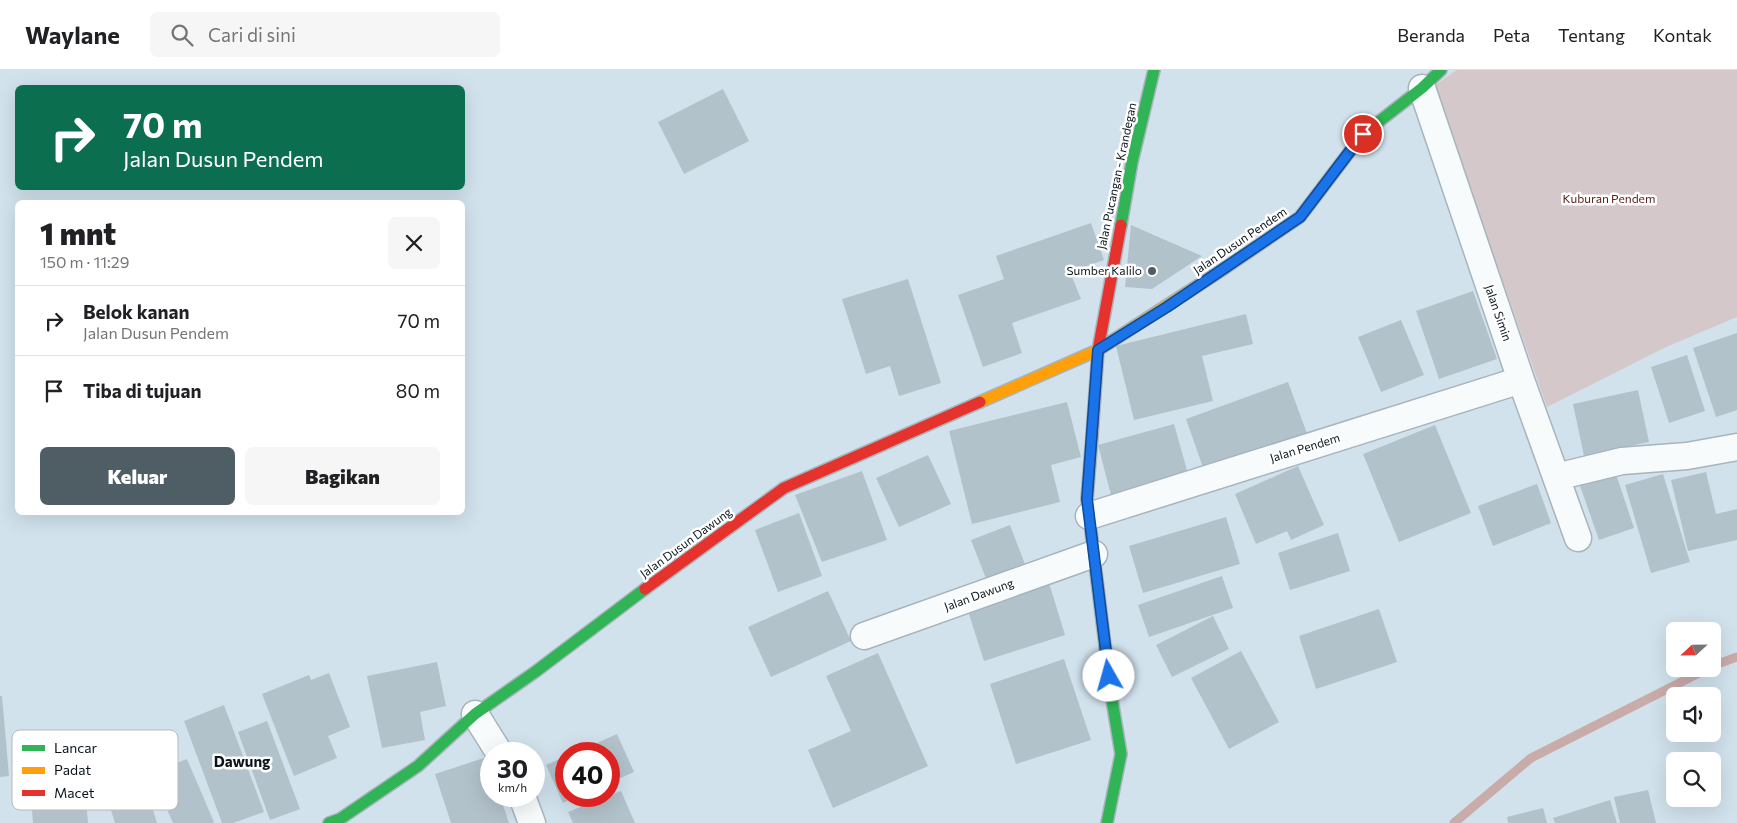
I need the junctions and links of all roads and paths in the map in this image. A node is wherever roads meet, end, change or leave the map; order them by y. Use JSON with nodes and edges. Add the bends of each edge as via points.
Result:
{"nodes":[{"id":1,"x":1441,"y":70,"type":"edge"},
{"id":2,"x":1154,"y":71,"type":"edge"},
{"id":3,"x":1422,"y":88,"type":"junction"},
{"id":4,"x":1098,"y":350,"type":"junction"},
{"id":5,"x":1521,"y":380,"type":"junction"},
{"id":6,"x":1737,"y":447,"type":"edge"},
{"id":7,"x":1556,"y":477,"type":"junction"},
{"id":8,"x":1089,"y":516,"type":"junction"},
{"id":9,"x":1578,"y":538,"type":"dead end"},
{"id":10,"x":1094,"y":554,"type":"junction"},
{"id":11,"x":864,"y":636,"type":"dead end"},
{"id":12,"x":475,"y":714,"type":"junction"},
{"id":13,"x":492,"y":742,"type":"edge"},
{"id":14,"x":526,"y":807,"type":"edge"},
{"id":15,"x":329,"y":823,"type":"edge"},
{"id":16,"x":532,"y":823,"type":"edge"},
{"id":17,"x":1107,"y":823,"type":"edge"}],
"edges":[{"from":1,"to":3,"type":"street","name":"Jalan Dusun Pendem"},
{"from":2,"to":4,"type":"street","name":"Jalan Pucangan - Krandegan","via":[[1132,162]]},
{"from":3,"to":4,"type":"street","name":"Jalan Dusun Pendem","via":[[1363,134],[1300,217]]},
{"from":3,"to":5,"type":"street","name":"Jalan Simin"},
{"from":4,"to":8,"type":"street","name":"Jalan Pucangan - Krandegan","via":[[1087,499]]},
{"from":4,"to":12,"type":"street","name":"Jalan Dusun Dawung","via":[[784,488]]},
{"from":5,"to":7,"type":"street","name":"Jalan Simin"},
{"from":5,"to":8,"type":"street","name":"Jalan Pendem"},
{"from":6,"to":7,"type":"street","via":[[1687,456],[1622,461]]},
{"from":7,"to":9,"type":"street","name":"Jalan Simin"},
{"from":8,"to":10,"type":"street","name":"Jalan Pucangan - Krandegan"},
{"from":10,"to":11,"type":"street","name":"Jalan Dawung"},
{"from":10,"to":17,"type":"street","name":"Jalan Pucangan - Krandegan","via":[[1121,754]]},
{"from":12,"to":13,"type":"street"},
{"from":12,"to":15,"type":"street","name":"Jalan Dusun Dawung","via":[[418,766],[340,819]]},
{"from":14,"to":16,"type":"street"}]}
